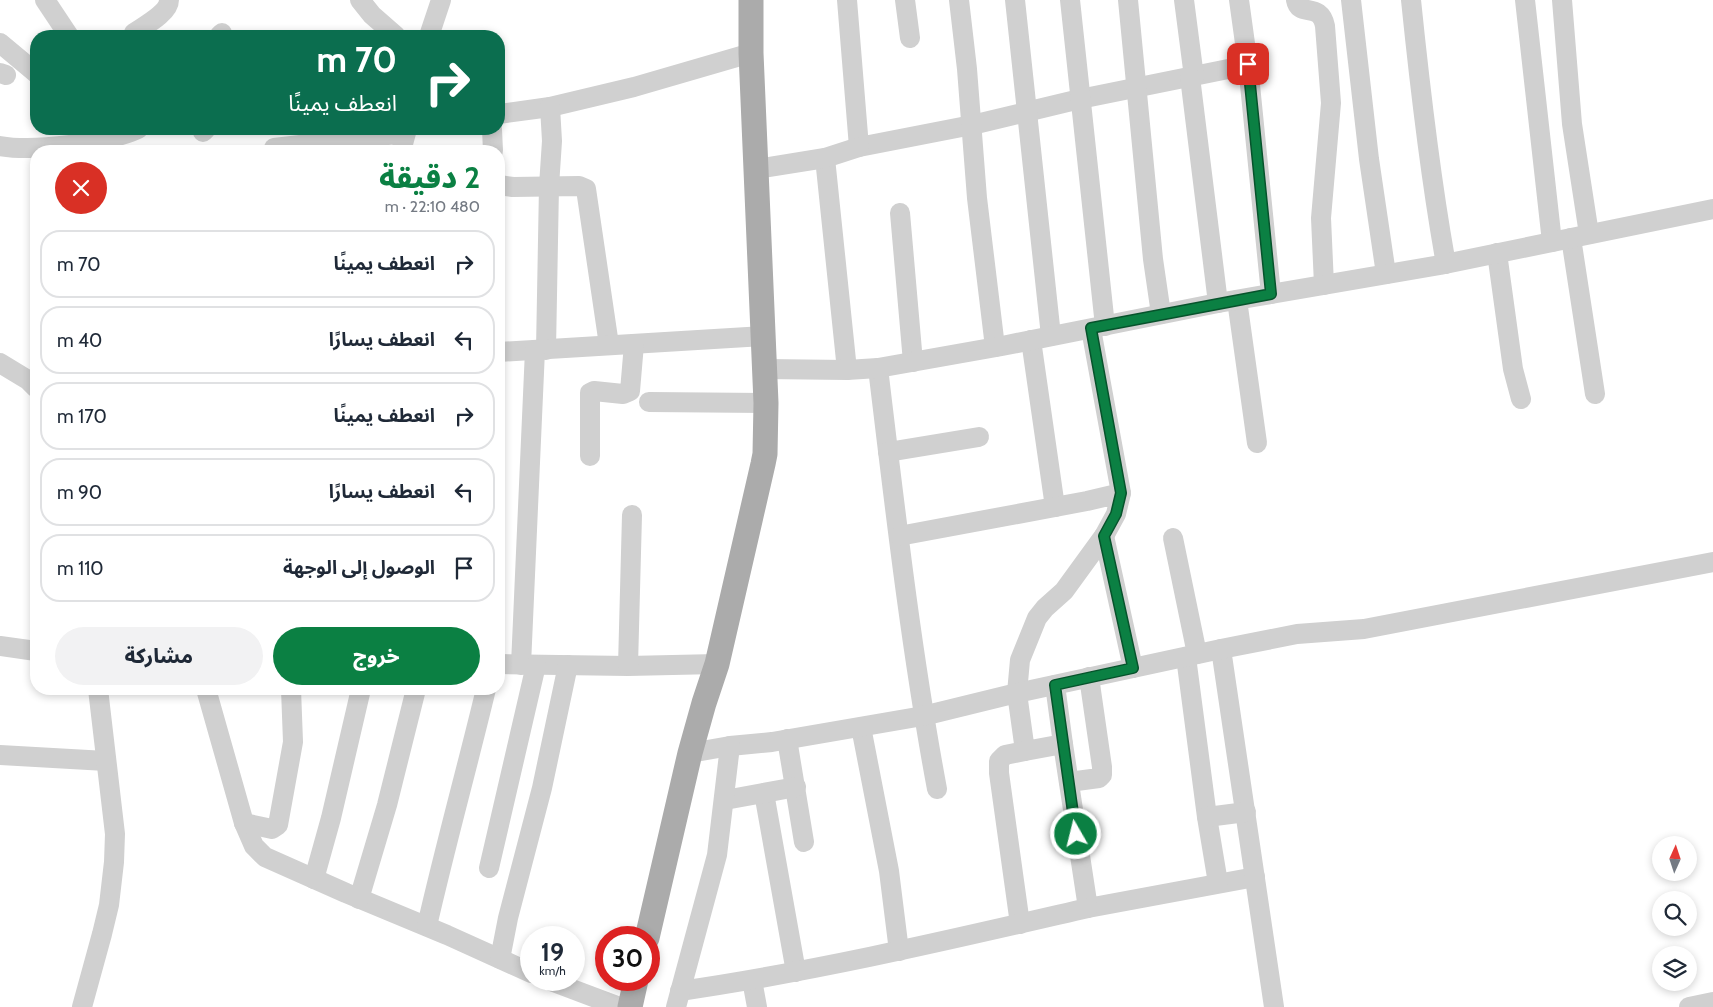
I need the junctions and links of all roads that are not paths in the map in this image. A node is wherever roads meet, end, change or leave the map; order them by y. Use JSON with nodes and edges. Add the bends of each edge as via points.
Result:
{"nodes":[{"id":1,"x":45,"y":0,"type":"edge"},
{"id":2,"x":169,"y":0,"type":"edge"},
{"id":3,"x":360,"y":0,"type":"edge"},
{"id":4,"x":441,"y":0,"type":"edge"},
{"id":5,"x":751,"y":0,"type":"edge"},
{"id":6,"x":847,"y":0,"type":"edge"},
{"id":7,"x":905,"y":0,"type":"edge"},
{"id":8,"x":959,"y":0,"type":"edge"},
{"id":9,"x":1015,"y":0,"type":"edge"},
{"id":10,"x":1070,"y":0,"type":"edge"},
{"id":11,"x":1128,"y":0,"type":"edge"},
{"id":12,"x":1184,"y":0,"type":"edge"},
{"id":13,"x":1239,"y":0,"type":"edge"},
{"id":14,"x":1296,"y":0,"type":"edge"},
{"id":15,"x":1351,"y":0,"type":"edge"},
{"id":16,"x":1411,"y":0,"type":"edge"},
{"id":17,"x":1525,"y":0,"type":"edge"},
{"id":18,"x":1562,"y":0,"type":"edge"},
{"id":19,"x":64,"y":30,"type":"edge"},
{"id":20,"x":138,"y":30,"type":"edge"},
{"id":21,"x":389,"y":30,"type":"edge"},
{"id":22,"x":431,"y":30,"type":"edge"},
{"id":23,"x":910,"y":38,"type":"dead end"},
{"id":24,"x":0,"y":43,"type":"edge"},
{"id":25,"x":751,"y":53,"type":"junction"},
{"id":26,"x":1248,"y":64,"type":"junction"},
{"id":27,"x":30,"y":68,"type":"edge"},
{"id":28,"x":1192,"y":77,"type":"junction"},
{"id":29,"x":1136,"y":87,"type":"junction"},
{"id":30,"x":1080,"y":99,"type":"junction"},
{"id":31,"x":550,"y":107,"type":"junction"},
{"id":32,"x":505,"y":113,"type":"edge"},
{"id":33,"x":1028,"y":113,"type":"junction"},
{"id":34,"x":972,"y":125,"type":"junction"},
{"id":35,"x":119,"y":135,"type":"edge"},
{"id":36,"x":404,"y":138,"type":"edge"},
{"id":37,"x":55,"y":145,"type":"edge"},
{"id":38,"x":313,"y":145,"type":"edge"},
{"id":39,"x":0,"y":146,"type":"edge"},
{"id":40,"x":30,"y":147,"type":"edge"},
{"id":41,"x":859,"y":147,"type":"junction"},
{"id":42,"x":825,"y":158,"type":"junction"},
{"id":43,"x":756,"y":169,"type":"junction"},
{"id":44,"x":505,"y":186,"type":"edge"},
{"id":45,"x":549,"y":186,"type":"junction"},
{"id":46,"x":1713,"y":209,"type":"edge"},
{"id":47,"x":900,"y":213,"type":"dead end"},
{"id":48,"x":1580,"y":236,"type":"junction"},
{"id":49,"x":1552,"y":242,"type":"junction"},
{"id":50,"x":1497,"y":253,"type":"junction"},
{"id":51,"x":1446,"y":264,"type":"junction"},
{"id":52,"x":1386,"y":274,"type":"junction"},
{"id":53,"x":1324,"y":285,"type":"junction"},
{"id":54,"x":1271,"y":294,"type":"junction"},
{"id":55,"x":1238,"y":300,"type":"junction"},
{"id":56,"x":1218,"y":303,"type":"junction"},
{"id":57,"x":1161,"y":314,"type":"junction"},
{"id":58,"x":1098,"y":327,"type":"junction"},
{"id":59,"x":764,"y":336,"type":"junction"},
{"id":60,"x":1052,"y":336,"type":"junction"},
{"id":61,"x":1032,"y":340,"type":"junction"},
{"id":62,"x":634,"y":344,"type":"junction"},
{"id":63,"x":609,"y":345,"type":"junction"},
{"id":64,"x":995,"y":347,"type":"junction"},
{"id":65,"x":540,"y":350,"type":"junction"},
{"id":66,"x":505,"y":352,"type":"edge"},
{"id":67,"x":913,"y":362,"type":"junction"},
{"id":68,"x":0,"y":363,"type":"edge"},
{"id":69,"x":878,"y":368,"type":"junction"},
{"id":70,"x":765,"y":369,"type":"junction"},
{"id":71,"x":847,"y":370,"type":"junction"},
{"id":72,"x":30,"y":382,"type":"edge"},
{"id":73,"x":1595,"y":394,"type":"dead end"},
{"id":74,"x":1521,"y":399,"type":"dead end"},
{"id":75,"x":650,"y":402,"type":"dead end"},
{"id":76,"x":766,"y":403,"type":"junction"},
{"id":77,"x":979,"y":437,"type":"dead end"},
{"id":78,"x":1257,"y":443,"type":"dead end"},
{"id":79,"x":888,"y":452,"type":"junction"},
{"id":80,"x":590,"y":456,"type":"dead end"},
{"id":81,"x":1121,"y":493,"type":"junction"},
{"id":82,"x":1056,"y":507,"type":"junction"},
{"id":83,"x":632,"y":515,"type":"dead end"},
{"id":84,"x":899,"y":536,"type":"junction"},
{"id":85,"x":1104,"y":536,"type":"junction"},
{"id":86,"x":1173,"y":538,"type":"dead end"},
{"id":87,"x":1713,"y":562,"type":"edge"},
{"id":88,"x":0,"y":646,"type":"edge"},
{"id":89,"x":1221,"y":649,"type":"junction"},
{"id":90,"x":30,"y":650,"type":"edge"},
{"id":91,"x":1191,"y":656,"type":"junction"},
{"id":92,"x":505,"y":664,"type":"edge"},
{"id":93,"x":717,"y":664,"type":"junction"},
{"id":94,"x":528,"y":665,"type":"junction"},
{"id":95,"x":568,"y":665,"type":"junction"},
{"id":96,"x":628,"y":666,"type":"junction"},
{"id":97,"x":1133,"y":668,"type":"junction"},
{"id":98,"x":1089,"y":677,"type":"junction"},
{"id":99,"x":1055,"y":685,"type":"junction"},
{"id":100,"x":1017,"y":693,"type":"junction"},
{"id":101,"x":99,"y":695,"type":"edge"},
{"id":102,"x":208,"y":695,"type":"edge"},
{"id":103,"x":291,"y":695,"type":"edge"},
{"id":104,"x":360,"y":695,"type":"edge"},
{"id":105,"x":414,"y":695,"type":"edge"},
{"id":106,"x":485,"y":695,"type":"edge"},
{"id":107,"x":924,"y":716,"type":"junction"},
{"id":108,"x":861,"y":727,"type":"junction"},
{"id":109,"x":787,"y":739,"type":"junction"},
{"id":110,"x":1063,"y":744,"type":"junction"},
{"id":111,"x":730,"y":746,"type":"junction"},
{"id":112,"x":1025,"y":751,"type":"junction"},
{"id":113,"x":0,"y":754,"type":"edge"},
{"id":114,"x":690,"y":754,"type":"junction"},
{"id":115,"x":106,"y":761,"type":"junction"},
{"id":116,"x":1069,"y":782,"type":"junction"},
{"id":117,"x":796,"y":787,"type":"junction"},
{"id":118,"x":937,"y":789,"type":"dead end"},
{"id":119,"x":764,"y":793,"type":"junction"},
{"id":120,"x":725,"y":800,"type":"junction"},
{"id":121,"x":1246,"y":812,"type":"junction"},
{"id":122,"x":1207,"y":818,"type":"junction"},
{"id":123,"x":244,"y":823,"type":"junction"},
{"id":124,"x":804,"y":842,"type":"dead end"},
{"id":125,"x":489,"y":868,"type":"dead end"},
{"id":126,"x":1255,"y":876,"type":"junction"},
{"id":127,"x":314,"y":879,"type":"junction"},
{"id":128,"x":1218,"y":884,"type":"junction"},
{"id":129,"x":359,"y":899,"type":"junction"},
{"id":130,"x":1088,"y":908,"type":"junction"},
{"id":131,"x":1020,"y":924,"type":"junction"},
{"id":132,"x":427,"y":926,"type":"junction"},
{"id":133,"x":649,"y":926,"type":"edge"},
{"id":134,"x":899,"y":951,"type":"junction"},
{"id":135,"x":500,"y":959,"type":"junction"},
{"id":136,"x":520,"y":968,"type":"edge"},
{"id":137,"x":796,"y":972,"type":"junction"},
{"id":138,"x":752,"y":980,"type":"junction"},
{"id":139,"x":577,"y":991,"type":"edge"},
{"id":140,"x":634,"y":991,"type":"edge"},
{"id":141,"x":678,"y":999,"type":"edge"},
{"id":142,"x":1713,"y":1002,"type":"edge"},
{"id":143,"x":82,"y":1007,"type":"edge"},
{"id":144,"x":620,"y":1007,"type":"edge"},
{"id":145,"x":630,"y":1007,"type":"edge"},
{"id":146,"x":758,"y":1007,"type":"edge"},
{"id":147,"x":1274,"y":1007,"type":"edge"},
{"id":148,"x":1689,"y":1007,"type":"edge"}],
"edges":[{"from":1,"to":19,"type":"street"},
{"from":2,"to":20,"type":"street","via":[[164,11]]},
{"from":3,"to":21,"type":"street"},
{"from":4,"to":22,"type":"street"},
{"from":5,"to":25,"type":"main road"},
{"from":6,"to":41,"type":"street"},
{"from":7,"to":23,"type":"street"},
{"from":8,"to":34,"type":"street"},
{"from":9,"to":33,"type":"street"},
{"from":10,"to":30,"type":"street"},
{"from":11,"to":29,"type":"street"},
{"from":12,"to":28,"type":"street"},
{"from":13,"to":26,"type":"street"},
{"from":14,"to":53,"type":"street","via":[[1300,8],[1317,12],[1324,19],[1325,26],[1331,103],[1321,218]]},
{"from":15,"to":52,"type":"street"},
{"from":16,"to":51,"type":"street","via":[[1434,199]]},
{"from":17,"to":49,"type":"street"},
{"from":18,"to":48,"type":"street"},
{"from":24,"to":27,"type":"street"},
{"from":25,"to":31,"type":"street"},
{"from":25,"to":43,"type":"main road"},
{"from":26,"to":28,"type":"street"},
{"from":26,"to":54,"type":"street"},
{"from":28,"to":29,"type":"street"},
{"from":28,"to":56,"type":"street"},
{"from":29,"to":30,"type":"street"},
{"from":29,"to":57,"type":"street"},
{"from":30,"to":33,"type":"street"},
{"from":30,"to":58,"type":"street"},
{"from":31,"to":32,"type":"street"},
{"from":31,"to":45,"type":"street"},
{"from":33,"to":34,"type":"street"},
{"from":33,"to":60,"type":"street"},
{"from":34,"to":41,"type":"street"},
{"from":34,"to":64,"type":"street"},
{"from":35,"to":37,"type":"street"},
{"from":36,"to":38,"type":"street"},
{"from":39,"to":40,"type":"street"},
{"from":41,"to":42,"type":"street"},
{"from":42,"to":43,"type":"street"},
{"from":42,"to":71,"type":"street"},
{"from":43,"to":59,"type":"main road"},
{"from":44,"to":45,"type":"street"},
{"from":45,"to":63,"type":"street","via":[[586,188]]},
{"from":45,"to":65,"type":"street"},
{"from":46,"to":48,"type":"street"},
{"from":47,"to":67,"type":"street"},
{"from":48,"to":49,"type":"street"},
{"from":48,"to":73,"type":"street"},
{"from":49,"to":50,"type":"street"},
{"from":50,"to":51,"type":"street"},
{"from":50,"to":74,"type":"street","via":[[1513,369]]},
{"from":51,"to":52,"type":"street"},
{"from":52,"to":53,"type":"street"},
{"from":53,"to":54,"type":"street"},
{"from":54,"to":55,"type":"street"},
{"from":55,"to":56,"type":"street"},
{"from":55,"to":78,"type":"street"},
{"from":56,"to":57,"type":"street"},
{"from":57,"to":58,"type":"street"},
{"from":58,"to":60,"type":"street"},
{"from":58,"to":81,"type":"street"},
{"from":59,"to":62,"type":"street"},
{"from":59,"to":70,"type":"main road"},
{"from":60,"to":61,"type":"street"},
{"from":61,"to":64,"type":"street"},
{"from":61,"to":82,"type":"street"},
{"from":62,"to":63,"type":"street"},
{"from":62,"to":80,"type":"street","via":[[630,391],[623,394],[590,393]]},
{"from":63,"to":65,"type":"street"},
{"from":64,"to":67,"type":"street"},
{"from":65,"to":66,"type":"street"},
{"from":65,"to":94,"type":"street","via":[[526,522]]},
{"from":67,"to":69,"type":"street"},
{"from":68,"to":72,"type":"street"},
{"from":69,"to":71,"type":"street"},
{"from":69,"to":79,"type":"street"},
{"from":70,"to":71,"type":"street"},
{"from":70,"to":76,"type":"main road"},
{"from":75,"to":76,"type":"street"},
{"from":76,"to":93,"type":"main road","via":[[765,454]]},
{"from":77,"to":79,"type":"street"},
{"from":79,"to":84,"type":"street"},
{"from":81,"to":82,"type":"street"},
{"from":81,"to":85,"type":"street","via":[[1116,514]]},
{"from":82,"to":84,"type":"street"},
{"from":83,"to":96,"type":"street"},
{"from":84,"to":107,"type":"street"},
{"from":85,"to":97,"type":"street"},
{"from":85,"to":100,"type":"street","via":[[1064,591],[1038,618],[1020,660]]},
{"from":86,"to":91,"type":"street"},
{"from":87,"to":89,"type":"street","via":[[1398,623],[1297,634]]},
{"from":88,"to":90,"type":"street"},
{"from":89,"to":91,"type":"street"},
{"from":89,"to":121,"type":"street"},
{"from":91,"to":97,"type":"street"},
{"from":91,"to":122,"type":"street"},
{"from":92,"to":94,"type":"street"},
{"from":93,"to":96,"type":"street"},
{"from":93,"to":114,"type":"main road"},
{"from":94,"to":95,"type":"street"},
{"from":94,"to":125,"type":"street"},
{"from":95,"to":96,"type":"street"},
{"from":95,"to":135,"type":"street"},
{"from":97,"to":98,"type":"street"},
{"from":98,"to":99,"type":"street"},
{"from":98,"to":116,"type":"street","via":[[1102,775]]},
{"from":99,"to":100,"type":"street"},
{"from":99,"to":110,"type":"street"},
{"from":100,"to":107,"type":"street"},
{"from":100,"to":112,"type":"street"},
{"from":101,"to":115,"type":"street"},
{"from":102,"to":123,"type":"street"},
{"from":103,"to":123,"type":"street","via":[[293,742],[278,825],[272,829]]},
{"from":104,"to":127,"type":"street","via":[[332,818]]},
{"from":105,"to":129,"type":"street"},
{"from":106,"to":132,"type":"street"},
{"from":107,"to":108,"type":"street"},
{"from":107,"to":118,"type":"street"},
{"from":108,"to":109,"type":"street"},
{"from":108,"to":134,"type":"street","via":[[889,871]]},
{"from":109,"to":111,"type":"street"},
{"from":109,"to":117,"type":"street"},
{"from":110,"to":112,"type":"street"},
{"from":110,"to":116,"type":"street"},
{"from":111,"to":114,"type":"street"},
{"from":111,"to":120,"type":"street"},
{"from":112,"to":131,"type":"street","via":[[1005,755],[999,761]]},
{"from":113,"to":115,"type":"street"},
{"from":114,"to":133,"type":"main road"},
{"from":115,"to":143,"type":"street","via":[[115,834],[114,862],[109,905]]},
{"from":116,"to":130,"type":"street"},
{"from":117,"to":119,"type":"street"},
{"from":117,"to":124,"type":"street"},
{"from":119,"to":120,"type":"street"},
{"from":119,"to":137,"type":"street"},
{"from":120,"to":141,"type":"street","via":[[717,855]]},
{"from":121,"to":122,"type":"street"},
{"from":121,"to":126,"type":"street"},
{"from":122,"to":128,"type":"street"},
{"from":123,"to":127,"type":"street","via":[[254,846],[265,858]]},
{"from":126,"to":128,"type":"street"},
{"from":126,"to":147,"type":"street"},
{"from":127,"to":129,"type":"street"},
{"from":128,"to":130,"type":"street"},
{"from":129,"to":132,"type":"street"},
{"from":130,"to":131,"type":"street"},
{"from":131,"to":134,"type":"street"},
{"from":132,"to":135,"type":"street"},
{"from":134,"to":137,"type":"street"},
{"from":135,"to":136,"type":"street"},
{"from":137,"to":138,"type":"street"},
{"from":138,"to":141,"type":"street"},
{"from":138,"to":146,"type":"street"},
{"from":139,"to":144,"type":"street"},
{"from":140,"to":145,"type":"main road"},
{"from":142,"to":148,"type":"street"}]}
